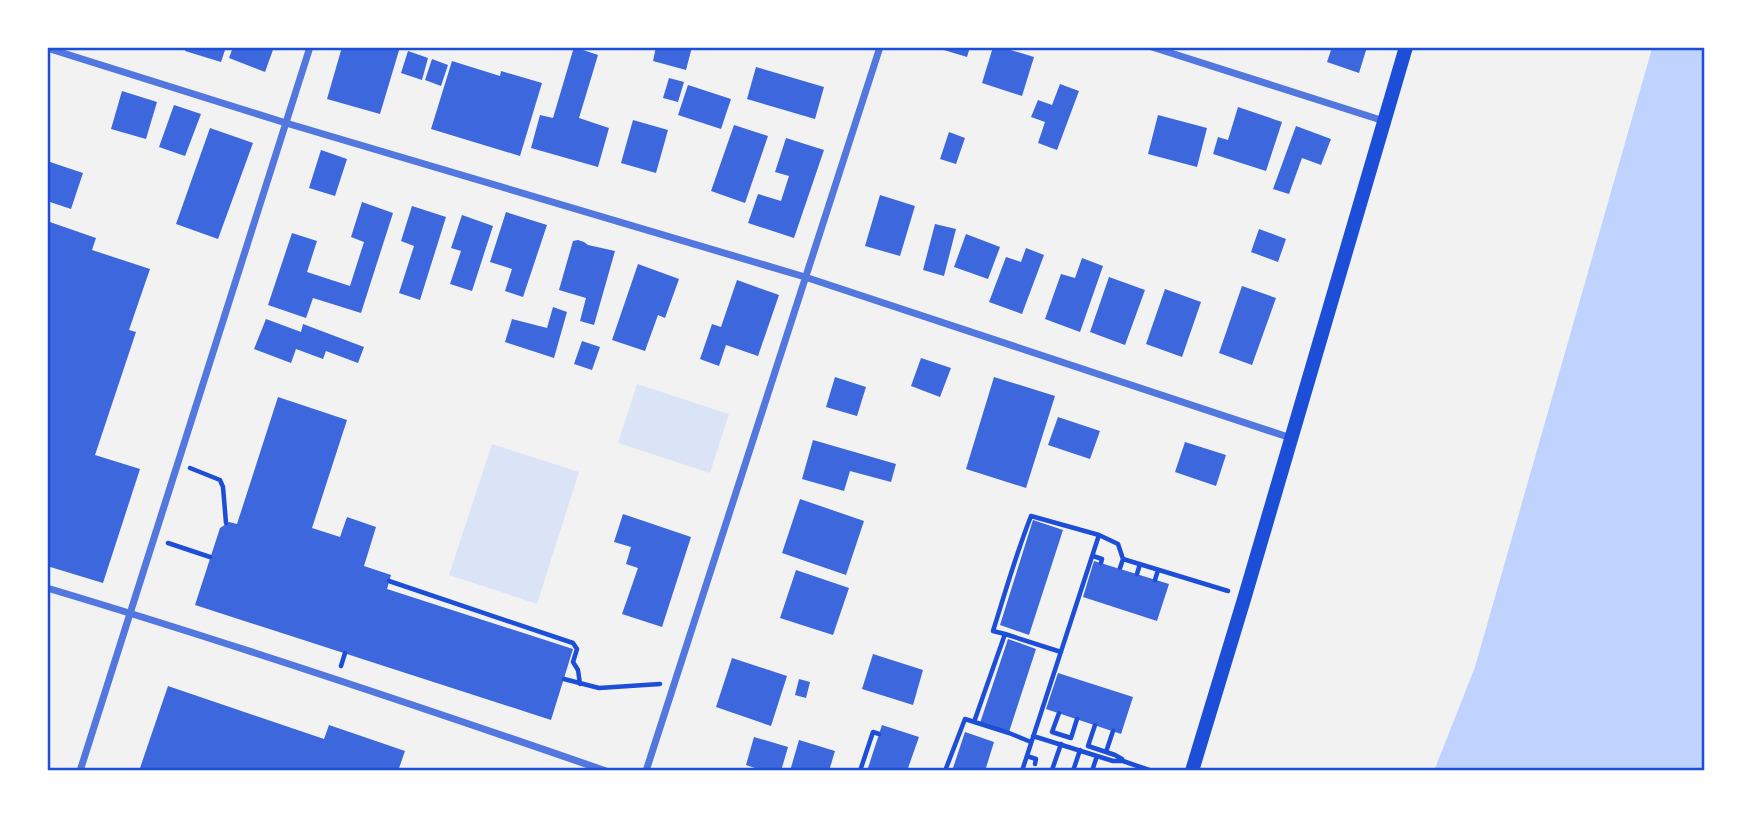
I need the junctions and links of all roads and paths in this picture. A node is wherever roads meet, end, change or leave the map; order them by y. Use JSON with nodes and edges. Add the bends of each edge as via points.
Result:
{"nodes":[{"id":1,"x":310,"y":47,"type":"edge"},
{"id":2,"x":880,"y":47,"type":"edge"},
{"id":3,"x":1152,"y":47,"type":"edge"},
{"id":4,"x":1406,"y":47,"type":"edge"},
{"id":5,"x":47,"y":48,"type":"edge"},
{"id":6,"x":1384,"y":121,"type":"junction"},
{"id":7,"x":286,"y":123,"type":"junction"},
{"id":8,"x":805,"y":277,"type":"junction"},
{"id":9,"x":1292,"y":438,"type":"junction"},
{"id":10,"x":177,"y":464,"type":"junction"},
{"id":11,"x":226,"y":523,"type":"dead end"},
{"id":12,"x":1099,"y":535,"type":"junction"},
{"id":13,"x":154,"y":538,"type":"junction"},
{"id":14,"x":1093,"y":556,"type":"junction"},
{"id":15,"x":210,"y":557,"type":"dead end"},
{"id":16,"x":1123,"y":559,"type":"junction"},
{"id":17,"x":1101,"y":563,"type":"dead end"},
{"id":18,"x":1140,"y":564,"type":"junction"},
{"id":19,"x":1120,"y":568,"type":"dead end"},
{"id":20,"x":1158,"y":570,"type":"junction"},
{"id":21,"x":1136,"y":574,"type":"dead end"},
{"id":22,"x":1155,"y":580,"type":"dead end"},
{"id":23,"x":389,"y":581,"type":"dead end"},
{"id":24,"x":1205,"y":584,"type":"dead end"},
{"id":25,"x":47,"y":588,"type":"edge"},
{"id":26,"x":130,"y":612,"type":"junction"},
{"id":27,"x":1004,"y":634,"type":"junction"},
{"id":28,"x":1061,"y":652,"type":"junction"},
{"id":29,"x":564,"y":679,"type":"dead end"},
{"id":30,"x":674,"y":683,"type":"junction"},
{"id":31,"x":580,"y":684,"type":"junction"},
{"id":32,"x":1059,"y":713,"type":"dead end"},
{"id":33,"x":1077,"y":719,"type":"dead end"},
{"id":34,"x":974,"y":722,"type":"junction"},
{"id":35,"x":1095,"y":725,"type":"dead end"},
{"id":36,"x":1113,"y":731,"type":"dead end"},
{"id":37,"x":879,"y":734,"type":"dead end"},
{"id":38,"x":1061,"y":735,"type":"junction"},
{"id":39,"x":1033,"y":736,"type":"junction"},
{"id":40,"x":1031,"y":742,"type":"junction"},
{"id":41,"x":1059,"y":744,"type":"junction"},
{"id":42,"x":867,"y":750,"type":"junction"},
{"id":43,"x":1080,"y":750,"type":"junction"},
{"id":44,"x":873,"y":752,"type":"dead end"},
{"id":45,"x":1106,"y":752,"type":"junction"},
{"id":46,"x":1027,"y":756,"type":"junction"},
{"id":47,"x":1097,"y":756,"type":"junction"},
{"id":48,"x":1124,"y":761,"type":"junction"},
{"id":49,"x":1035,"y":764,"type":"dead end"},
{"id":50,"x":863,"y":769,"type":"edge"},
{"id":51,"x":1052,"y":770,"type":"edge"},
{"id":52,"x":79,"y":771,"type":"edge"},
{"id":53,"x":606,"y":771,"type":"edge"},
{"id":54,"x":646,"y":771,"type":"edge"},
{"id":55,"x":946,"y":771,"type":"edge"},
{"id":56,"x":1022,"y":771,"type":"edge"},
{"id":57,"x":1073,"y":771,"type":"edge"},
{"id":58,"x":1092,"y":771,"type":"edge"},
{"id":59,"x":1152,"y":771,"type":"edge"},
{"id":60,"x":1192,"y":771,"type":"edge"}],
"edges":[{"from":1,"to":7,"type":"street"},
{"from":2,"to":8,"type":"street"},
{"from":3,"to":6,"type":"street"},
{"from":4,"to":6,"type":"main road"},
{"from":5,"to":7,"type":"street"},
{"from":6,"to":9,"type":"main road"},
{"from":7,"to":8,"type":"street"},
{"from":7,"to":10,"type":"street"},
{"from":8,"to":9,"type":"street"},
{"from":8,"to":30,"type":"street"},
{"from":9,"to":60,"type":"main road"},
{"from":10,"to":11,"type":"path","via":[[220,480]]},
{"from":10,"to":13,"type":"street"},
{"from":12,"to":14,"type":"path"},
{"from":12,"to":16,"type":"path","via":[[1118,544]]},
{"from":12,"to":27,"type":"path","via":[[1031,516],[993,631]]},
{"from":13,"to":15,"type":"path"},
{"from":13,"to":26,"type":"street"},
{"from":14,"to":17,"type":"path","via":[[1102,558]]},
{"from":14,"to":28,"type":"path"},
{"from":16,"to":18,"type":"path"},
{"from":16,"to":19,"type":"path"},
{"from":18,"to":20,"type":"path"},
{"from":18,"to":21,"type":"path"},
{"from":20,"to":22,"type":"path"},
{"from":20,"to":24,"type":"path"},
{"from":23,"to":31,"type":"path","via":[[573,643]]},
{"from":25,"to":26,"type":"street"},
{"from":26,"to":52,"type":"street"},
{"from":26,"to":53,"type":"street"},
{"from":27,"to":28,"type":"path"},
{"from":27,"to":34,"type":"path"},
{"from":28,"to":39,"type":"path"},
{"from":29,"to":31,"type":"path"},
{"from":30,"to":31,"type":"path","via":[[599,688]]},
{"from":30,"to":54,"type":"street"},
{"from":32,"to":38,"type":"path","via":[[1052,732]]},
{"from":33,"to":38,"type":"path","via":[[1071,738]]},
{"from":34,"to":40,"type":"path"},
{"from":34,"to":55,"type":"path","via":[[965,719]]},
{"from":35,"to":45,"type":"path","via":[[1088,746]]},
{"from":36,"to":45,"type":"path"},
{"from":37,"to":42,"type":"path","via":[[873,732]]},
{"from":38,"to":41,"type":"path"},
{"from":39,"to":40,"type":"path"},
{"from":39,"to":41,"type":"path"},
{"from":40,"to":46,"type":"path"},
{"from":41,"to":43,"type":"path"},
{"from":41,"to":51,"type":"path"},
{"from":42,"to":44,"type":"path"},
{"from":42,"to":50,"type":"path"},
{"from":43,"to":47,"type":"path"},
{"from":43,"to":57,"type":"path"},
{"from":45,"to":48,"type":"path"},
{"from":46,"to":49,"type":"path","via":[[1036,759]]},
{"from":46,"to":56,"type":"path"},
{"from":47,"to":48,"type":"path"},
{"from":47,"to":58,"type":"path"},
{"from":48,"to":59,"type":"path"}]}
